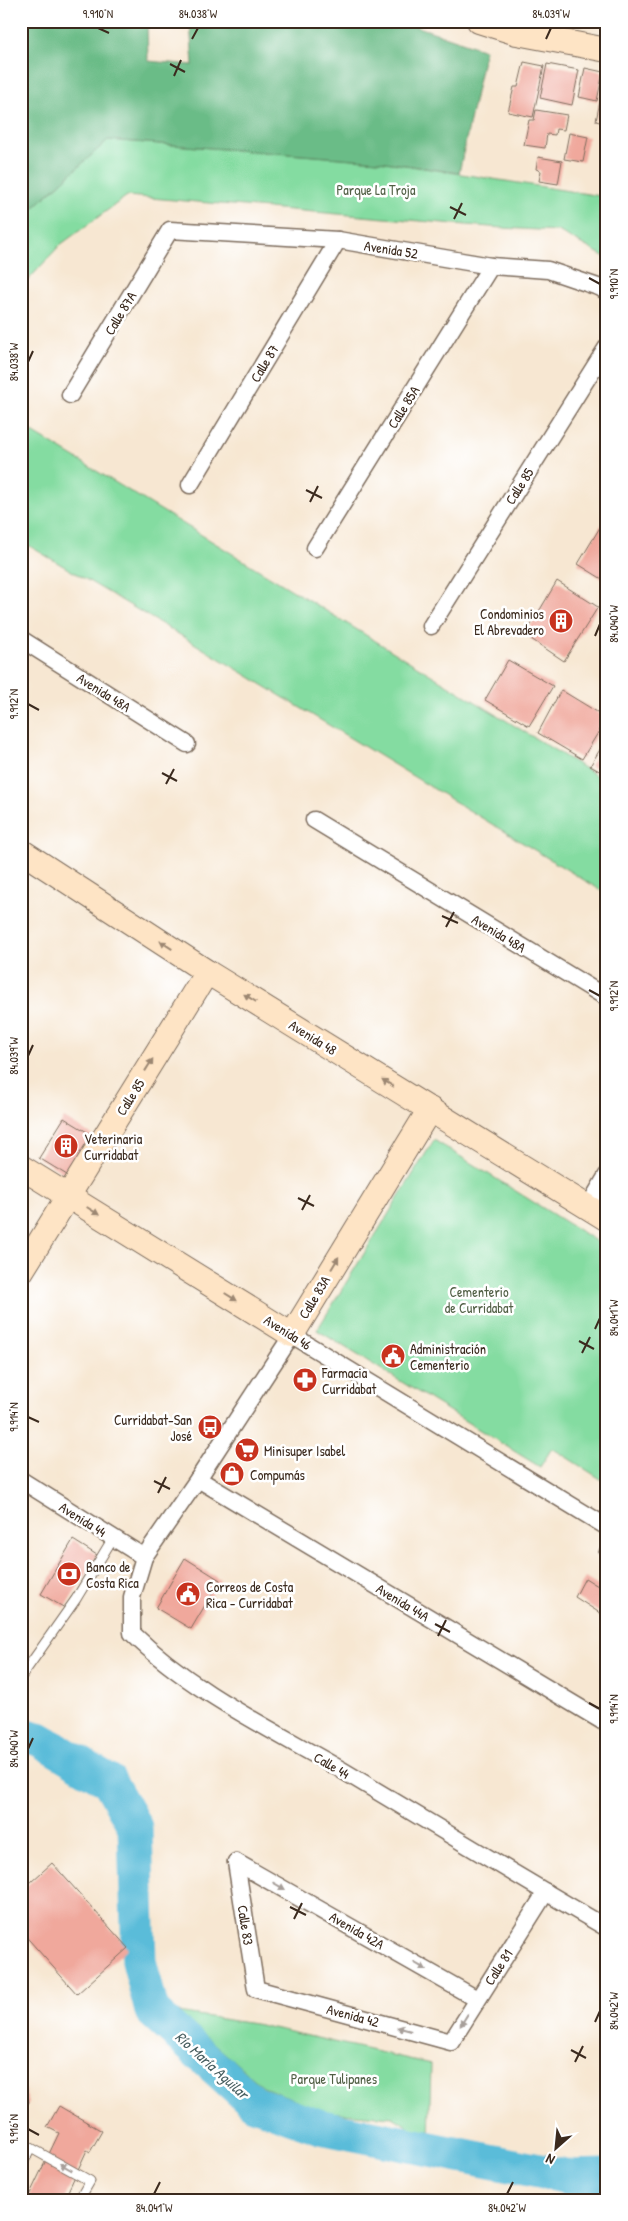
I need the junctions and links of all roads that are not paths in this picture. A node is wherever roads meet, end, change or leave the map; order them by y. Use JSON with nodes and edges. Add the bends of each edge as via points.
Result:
{"nodes":[{"id":1,"x":479,"y":21,"type":"edge"},
{"id":2,"x":607,"y":50,"type":"edge"},
{"id":3,"x":170,"y":230,"type":"joint"},
{"id":4,"x":338,"y":240,"type":"junction"},
{"id":5,"x":491,"y":266,"type":"junction"},
{"id":6,"x":607,"y":292,"type":"edge"},
{"id":7,"x":607,"y":347,"type":"edge"},
{"id":8,"x":70,"y":395,"type":"dead end"},
{"id":9,"x":190,"y":485,"type":"dead end"},
{"id":10,"x":315,"y":548,"type":"dead end"},
{"id":11,"x":431,"y":626,"type":"dead end"},
{"id":12,"x":21,"y":639,"type":"edge"},
{"id":13,"x":187,"y":744,"type":"dead end"},
{"id":14,"x":314,"y":820,"type":"dead end"},
{"id":15,"x":21,"y":851,"type":"edge"},
{"id":16,"x":207,"y":972,"type":"junction"},
{"id":17,"x":607,"y":998,"type":"edge"},
{"id":18,"x":430,"y":1109,"type":"junction"},
{"id":19,"x":21,"y":1167,"type":"edge"},
{"id":20,"x":607,"y":1175,"type":"edge"},
{"id":21,"x":69,"y":1196,"type":"junction"},
{"id":22,"x":597,"y":1213,"type":"edge"},
{"id":23,"x":21,"y":1272,"type":"edge"},
{"id":24,"x":292,"y":1335,"type":"junction"},
{"id":25,"x":198,"y":1479,"type":"junction"},
{"id":26,"x":21,"y":1480,"type":"edge"},
{"id":27,"x":607,"y":1527,"type":"edge"},
{"id":28,"x":112,"y":1538,"type":"junction"},
{"id":29,"x":144,"y":1557,"type":"junction"},
{"id":30,"x":21,"y":1677,"type":"edge"},
{"id":31,"x":607,"y":1724,"type":"edge"},
{"id":32,"x":236,"y":1862,"type":"joint"},
{"id":33,"x":546,"y":1892,"type":"junction"},
{"id":34,"x":607,"y":1928,"type":"edge"},
{"id":35,"x":256,"y":1989,"type":"joint"},
{"id":36,"x":477,"y":1998,"type":"junction"},
{"id":37,"x":451,"y":2042,"type":"joint"},
{"id":38,"x":21,"y":2166,"type":"edge"},
{"id":39,"x":79,"y":2200,"type":"edge"}],
"edges":[{"from":1,"to":2,"type":"street","via":[[517,34]]},
{"from":3,"to":4,"type":"street","name":"Avenida 52"},
{"from":3,"to":8,"type":"street","name":"Calle 87A"},
{"from":4,"to":5,"type":"street","name":"Avenida 52"},
{"from":4,"to":9,"type":"street","name":"Calle 87"},
{"from":5,"to":6,"type":"street","name":"Avenida 52","via":[[548,270]]},
{"from":5,"to":10,"type":"street","name":"Calle 85A"},
{"from":7,"to":11,"type":"street","name":"Calle 85"},
{"from":12,"to":13,"type":"street","name":"Avenida 48A"},
{"from":14,"to":17,"type":"street","name":"Avenida 48A"},
{"from":16,"to":15,"type":"street","name":"Avenida 48","one_way":true},
{"from":18,"to":16,"type":"street","name":"Avenida 48","one_way":true},
{"from":21,"to":16,"type":"street","name":"Calle 85","one_way":true},
{"from":18,"to":22,"type":"street","name":"Avenida 48"},
{"from":24,"to":18,"type":"street","name":"Calle 83A","one_way":true},
{"from":19,"to":21,"type":"street","name":"Avenida 46"},
{"from":20,"to":22,"type":"street"},
{"from":21,"to":23,"type":"street","name":"Calle 85"},
{"from":21,"to":24,"type":"street","name":"Avenida 46","one_way":true},
{"from":24,"to":25,"type":"street","name":"Calle 83A"},
{"from":24,"to":27,"type":"street","name":"Avenida 46"},
{"from":25,"to":29,"type":"street","name":"Calle 83A"},
{"from":25,"to":31,"type":"street","name":"Avenida 44A"},
{"from":26,"to":28,"type":"street","name":"Avenida 44"},
{"from":28,"to":29,"type":"street","name":"Avenida 44"},
{"from":28,"to":30,"type":"lane","via":[[76,1599]]},
{"from":29,"to":33,"type":"street","name":"Calle 44","via":[[132,1597],[132,1633],[153,1654],[242,1713]]},
{"from":32,"to":35,"type":"street","name":"Calle 83"},
{"from":32,"to":36,"type":"street","name":"Avenida 42A","one_way":true},
{"from":33,"to":34,"type":"street","name":"Calle 44"},
{"from":33,"to":36,"type":"street","name":"Calle 81"},
{"from":37,"to":35,"type":"street","name":"Avenida 42","one_way":true},
{"from":36,"to":37,"type":"street","name":"Calle 81","one_way":true},
{"from":39,"to":38,"type":"lane","one_way":true,"via":[[90,2181],[31,2148]]}]}
